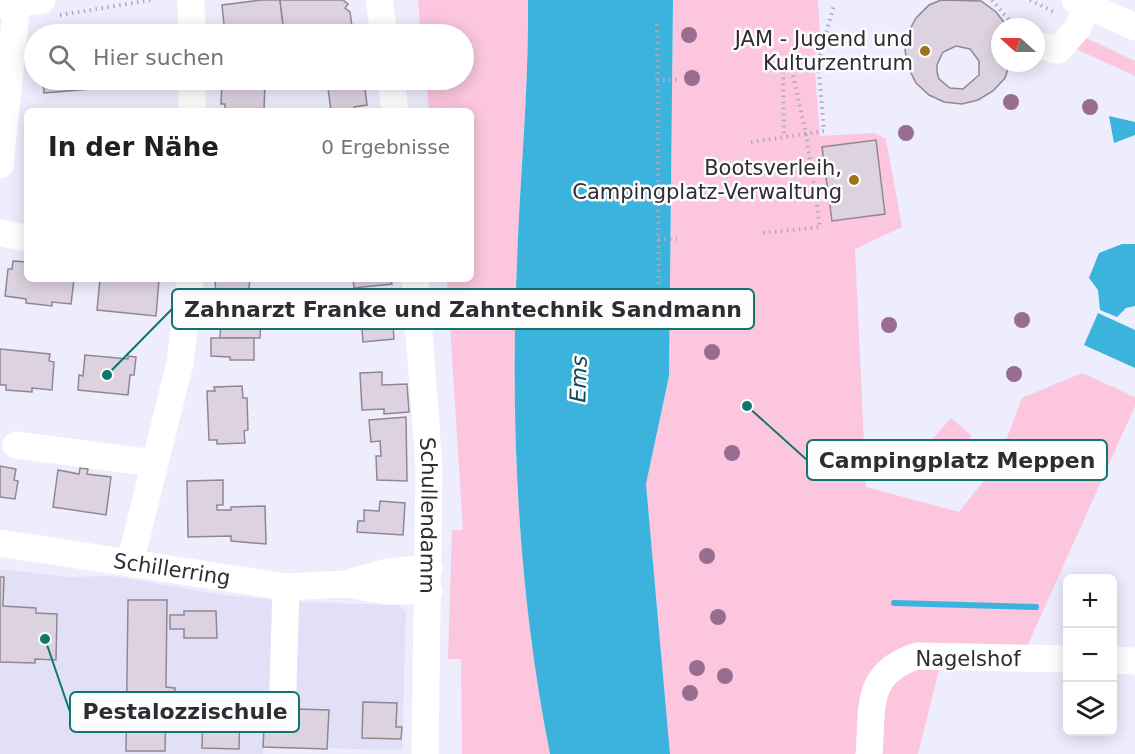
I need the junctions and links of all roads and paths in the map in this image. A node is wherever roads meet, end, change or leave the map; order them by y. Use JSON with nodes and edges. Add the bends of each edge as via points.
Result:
{"nodes":[{"id":1,"x":151,"y":0,"type":"edge"},
{"id":2,"x":191,"y":0,"type":"edge"},
{"id":3,"x":380,"y":0,"type":"edge"},
{"id":4,"x":992,"y":0,"type":"edge"},
{"id":5,"x":1081,"y":3,"type":"edge"},
{"id":6,"x":834,"y":5,"type":"dead end"},
{"id":7,"x":29,"y":6,"type":"edge"},
{"id":8,"x":1007,"y":18,"type":"edge"},
{"id":9,"x":26,"y":24,"type":"edge"},
{"id":10,"x":192,"y":24,"type":"edge"},
{"id":11,"x":383,"y":24,"type":"edge"},
{"id":12,"x":657,"y":24,"type":"dead end"},
{"id":13,"x":1135,"y":27,"type":"edge"},
{"id":14,"x":24,"y":33,"type":"edge"},
{"id":15,"x":1045,"y":47,"type":"edge"},
{"id":16,"x":657,"y":80,"type":"junction"},
{"id":17,"x":678,"y":80,"type":"dead end"},
{"id":18,"x":192,"y":90,"type":"edge"},
{"id":19,"x":392,"y":90,"type":"edge"},
{"id":20,"x":192,"y":108,"type":"edge"},
{"id":21,"x":395,"y":108,"type":"edge"},
{"id":22,"x":806,"y":134,"type":"junction"},
{"id":23,"x":784,"y":137,"type":"junction"},
{"id":24,"x":751,"y":142,"type":"dead end"},
{"id":25,"x":0,"y":165,"type":"edge"},
{"id":26,"x":764,"y":233,"type":"dead end"},
{"id":27,"x":0,"y":234,"type":"edge"},
{"id":28,"x":24,"y":238,"type":"edge"},
{"id":29,"x":677,"y":238,"type":"dead end"},
{"id":30,"x":658,"y":239,"type":"junction"},
{"id":31,"x":190,"y":282,"type":"edge"},
{"id":32,"x":415,"y":282,"type":"edge"},
{"id":33,"x":658,"y":313,"type":"dead end"},
{"id":34,"x":15,"y":445,"type":"dead end"},
{"id":35,"x":153,"y":463,"type":"junction"},
{"id":36,"x":0,"y":543,"type":"edge"},
{"id":37,"x":130,"y":564,"type":"junction"},
{"id":38,"x":429,"y":579,"type":"junction"},
{"id":39,"x":286,"y":587,"type":"junction"},
{"id":40,"x":1063,"y":659,"type":"edge"},
{"id":41,"x":1117,"y":660,"type":"edge"},
{"id":42,"x":1135,"y":661,"type":"edge"},
{"id":43,"x":283,"y":687,"type":"dead end"},
{"id":44,"x":425,"y":754,"type":"edge"},
{"id":45,"x":869,"y":754,"type":"edge"}],
"edges":[{"from":1,"to":7,"type":"path"},
{"from":2,"to":10,"type":"street"},
{"from":3,"to":11,"type":"street"},
{"from":4,"to":8,"type":"path"},
{"from":5,"to":13,"type":"street"},
{"from":5,"to":15,"type":"street","via":[[1077,29],[1058,50]]},
{"from":6,"to":22,"type":"path","via":[[818,62],[824,131]]},
{"from":7,"to":9,"type":"street"},
{"from":12,"to":16,"type":"path"},
{"from":14,"to":25,"type":"street"},
{"from":16,"to":17,"type":"path"},
{"from":16,"to":30,"type":"path"},
{"from":18,"to":20,"type":"street"},
{"from":19,"to":21,"type":"street"},
{"from":22,"to":23,"type":"path"},
{"from":22,"to":23,"type":"path","via":[[791,66],[783,67]]},
{"from":22,"to":26,"type":"path","via":[[820,227]]},
{"from":23,"to":24,"type":"path"},
{"from":27,"to":28,"type":"street"},
{"from":29,"to":30,"type":"path"},
{"from":30,"to":33,"type":"path"},
{"from":31,"to":35,"type":"street","via":[[180,363]]},
{"from":32,"to":38,"type":"street","name":"Schullendamm","via":[[429,466]]},
{"from":34,"to":35,"type":"street"},
{"from":35,"to":37,"type":"street"},
{"from":36,"to":37,"type":"street","name":"Schillerring"},
{"from":37,"to":39,"type":"street","name":"Schillerring"},
{"from":38,"to":39,"type":"street","name":"Schillerring","via":[[388,591],[345,584]]},
{"from":38,"to":44,"type":"street","name":"Schullendamm"},
{"from":39,"to":43,"type":"street"},
{"from":40,"to":45,"type":"street","name":"Nagelshof","via":[[917,656],[901,661],[884,672],[877,684]]},
{"from":41,"to":42,"type":"street"}]}
